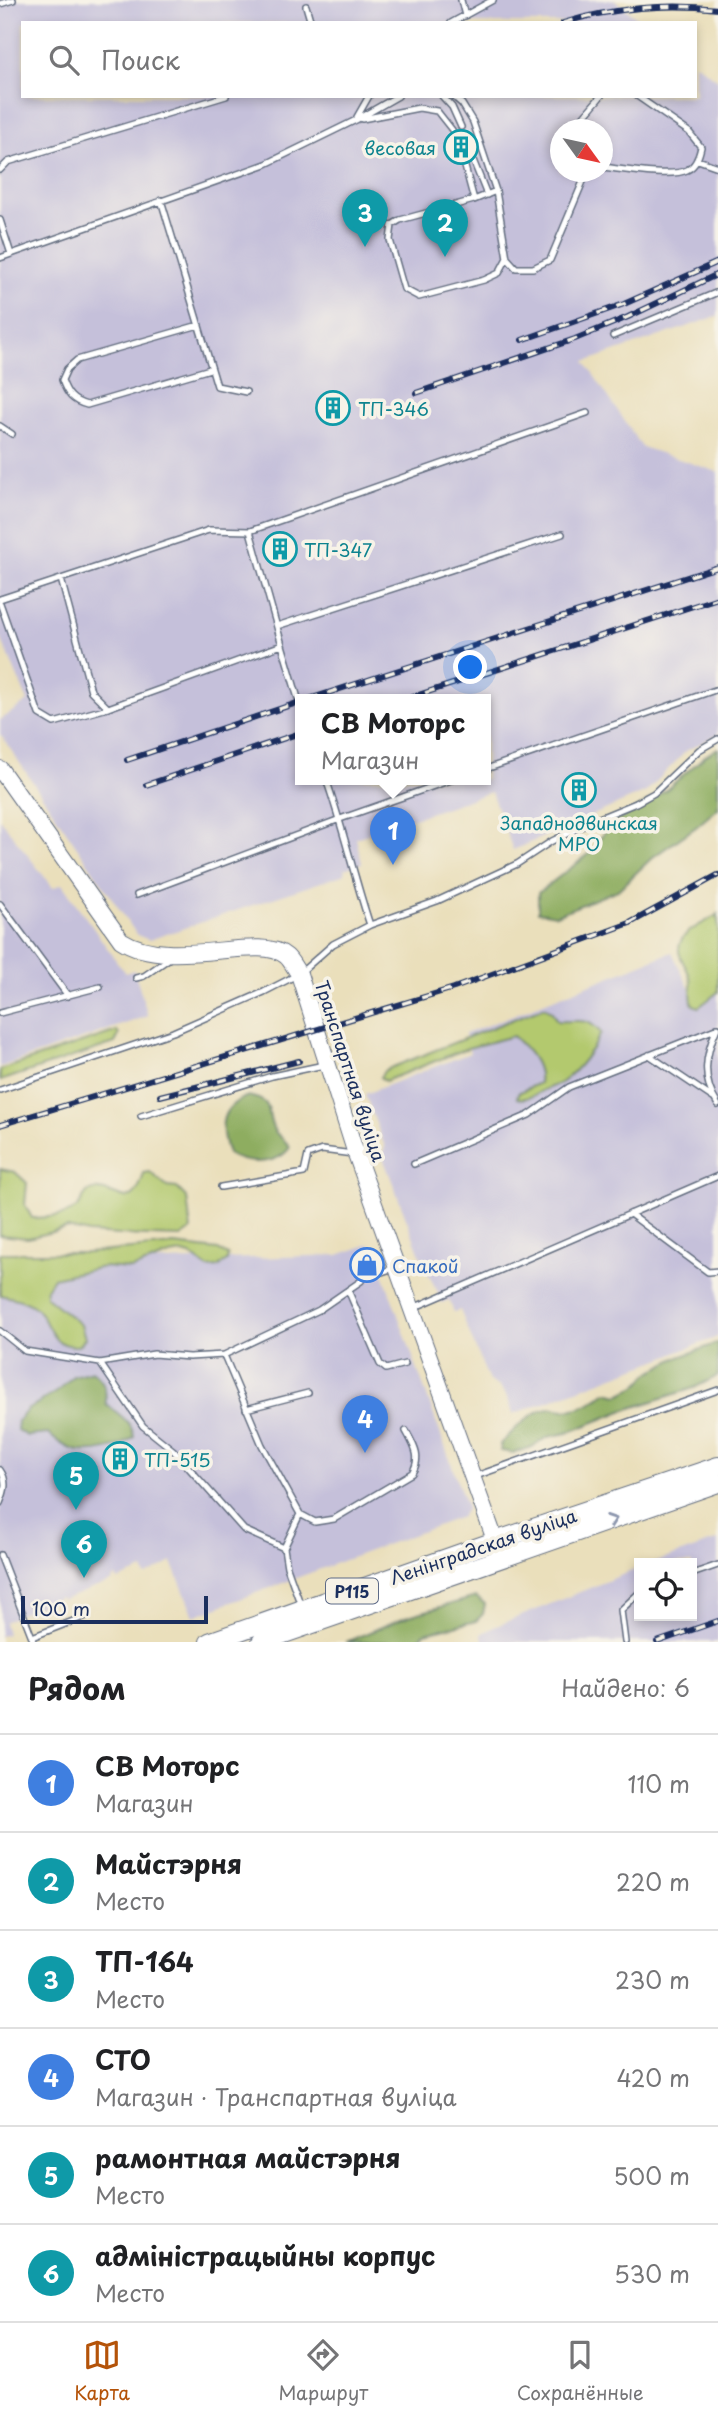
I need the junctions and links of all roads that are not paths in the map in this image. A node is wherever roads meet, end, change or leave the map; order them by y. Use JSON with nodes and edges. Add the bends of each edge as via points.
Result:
{"nodes":[{"id":1,"x":13,"y":0,"type":"edge"},
{"id":2,"x":461,"y":0,"type":"edge"},
{"id":3,"x":493,"y":0,"type":"edge"},
{"id":4,"x":0,"y":4,"type":"edge"},
{"id":5,"x":306,"y":6,"type":"dead end"},
{"id":6,"x":466,"y":16,"type":"junction"},
{"id":7,"x":310,"y":21,"type":"edge"},
{"id":8,"x":455,"y":21,"type":"edge"},
{"id":9,"x":219,"y":98,"type":"edge"},
{"id":10,"x":368,"y":98,"type":"edge"},
{"id":11,"x":394,"y":98,"type":"edge"},
{"id":12,"x":444,"y":98,"type":"edge"},
{"id":13,"x":455,"y":98,"type":"edge"},
{"id":14,"x":599,"y":98,"type":"edge"},
{"id":15,"x":640,"y":98,"type":"edge"},
{"id":16,"x":583,"y":119,"type":"edge"},
{"id":17,"x":356,"y":120,"type":"junction"},
{"id":18,"x":461,"y":127,"type":"dead end"},
{"id":19,"x":452,"y":130,"type":"dead end"},
{"id":20,"x":473,"y":160,"type":"dead end"},
{"id":21,"x":698,"y":160,"type":"junction"},
{"id":22,"x":464,"y":163,"type":"dead end"},
{"id":23,"x":718,"y":167,"type":"edge"},
{"id":24,"x":613,"y":168,"type":"edge"},
{"id":25,"x":0,"y":170,"type":"edge"},
{"id":26,"x":583,"y":182,"type":"edge"},
{"id":27,"x":496,"y":191,"type":"junction"},
{"id":28,"x":487,"y":195,"type":"junction"},
{"id":29,"x":161,"y":200,"type":"junction"},
{"id":30,"x":474,"y":200,"type":"junction"},
{"id":31,"x":0,"y":220,"type":"edge"},
{"id":32,"x":11,"y":254,"type":"junction"},
{"id":33,"x":0,"y":258,"type":"edge"},
{"id":34,"x":507,"y":258,"type":"junction"},
{"id":35,"x":718,"y":292,"type":"edge"},
{"id":36,"x":200,"y":325,"type":"junction"},
{"id":37,"x":613,"y":336,"type":"dead end"},
{"id":38,"x":210,"y":369,"type":"junction"},
{"id":39,"x":246,"y":392,"type":"dead end"},
{"id":40,"x":587,"y":413,"type":"dead end"},
{"id":41,"x":0,"y":426,"type":"edge"},
{"id":42,"x":12,"y":434,"type":"dead end"},
{"id":43,"x":250,"y":531,"type":"junction"},
{"id":44,"x":562,"y":534,"type":"dead end"},
{"id":45,"x":61,"y":579,"type":"junction"},
{"id":46,"x":0,"y":601,"type":"edge"},
{"id":47,"x":277,"y":626,"type":"junction"},
{"id":48,"x":282,"y":645,"type":"junction"},
{"id":49,"x":718,"y":689,"type":"edge"},
{"id":50,"x":297,"y":694,"type":"edge"},
{"id":51,"x":108,"y":708,"type":"junction"},
{"id":52,"x":718,"y":739,"type":"edge"},
{"id":53,"x":491,"y":767,"type":"edge"},
{"id":54,"x":0,"y":769,"type":"edge"},
{"id":55,"x":328,"y":785,"type":"edge"},
{"id":56,"x":437,"y":785,"type":"edge"},
{"id":57,"x":340,"y":819,"type":"junction"},
{"id":58,"x":137,"y":895,"type":"dead end"},
{"id":59,"x":0,"y":904,"type":"edge"},
{"id":60,"x":370,"y":925,"type":"junction"},
{"id":61,"x":176,"y":955,"type":"junction"},
{"id":62,"x":299,"y":974,"type":"junction"},
{"id":63,"x":136,"y":978,"type":"dead end"},
{"id":64,"x":100,"y":987,"type":"dead end"},
{"id":65,"x":68,"y":996,"type":"junction"},
{"id":66,"x":0,"y":1013,"type":"edge"},
{"id":67,"x":718,"y":1028,"type":"edge"},
{"id":68,"x":649,"y":1055,"type":"junction"},
{"id":69,"x":328,"y":1065,"type":"junction"},
{"id":70,"x":0,"y":1090,"type":"edge"},
{"id":71,"x":716,"y":1102,"type":"edge"},
{"id":72,"x":141,"y":1116,"type":"dead end"},
{"id":73,"x":356,"y":1154,"type":"junction"},
{"id":74,"x":414,"y":1164,"type":"dead end"},
{"id":75,"x":718,"y":1176,"type":"edge"},
{"id":76,"x":221,"y":1187,"type":"dead end"},
{"id":77,"x":630,"y":1214,"type":"junction"},
{"id":78,"x":718,"y":1270,"type":"edge"},
{"id":79,"x":361,"y":1281,"type":"dead end"},
{"id":80,"x":348,"y":1290,"type":"junction"},
{"id":81,"x":413,"y":1308,"type":"junction"},
{"id":82,"x":0,"y":1331,"type":"edge"},
{"id":83,"x":224,"y":1355,"type":"junction"},
{"id":84,"x":100,"y":1363,"type":"junction"},
{"id":85,"x":405,"y":1364,"type":"dead end"},
{"id":86,"x":718,"y":1390,"type":"edge"},
{"id":87,"x":308,"y":1393,"type":"dead end"},
{"id":88,"x":247,"y":1409,"type":"junction"},
{"id":89,"x":406,"y":1431,"type":"dead end"},
{"id":90,"x":718,"y":1466,"type":"edge"},
{"id":91,"x":0,"y":1470,"type":"edge"},
{"id":92,"x":473,"y":1477,"type":"junction"},
{"id":93,"x":718,"y":1483,"type":"edge"},
{"id":94,"x":0,"y":1503,"type":"edge"},
{"id":95,"x":300,"y":1514,"type":"junction"},
{"id":96,"x":495,"y":1541,"type":"junction"},
{"id":97,"x":284,"y":1548,"type":"junction"},
{"id":98,"x":0,"y":1555,"type":"edge"},
{"id":99,"x":501,"y":1558,"type":"junction"},
{"id":100,"x":718,"y":1565,"type":"edge"},
{"id":101,"x":697,"y":1572,"type":"edge"},
{"id":102,"x":634,"y":1598,"type":"edge"},
{"id":103,"x":302,"y":1609,"type":"junction"},
{"id":104,"x":86,"y":1616,"type":"dead end"},
{"id":105,"x":33,"y":1639,"type":"edge"},
{"id":106,"x":209,"y":1642,"type":"edge"},
{"id":107,"x":261,"y":1642,"type":"edge"},
{"id":108,"x":625,"y":1642,"type":"edge"}],
"edges":[{"from":1,"to":4,"type":"lane"},
{"from":2,"to":6,"type":"lane"},
{"from":3,"to":6,"type":"lane"},
{"from":5,"to":7,"type":"lane"},
{"from":6,"to":8,"type":"lane"},
{"from":9,"to":25,"type":"lane","via":[[8,162]]},
{"from":10,"to":17,"type":"lane"},
{"from":11,"to":17,"type":"lane"},
{"from":12,"to":18,"type":"lane"},
{"from":13,"to":27,"type":"lane","via":[[473,122]]},
{"from":14,"to":16,"type":"lane"},
{"from":15,"to":21,"type":"lane","via":[[689,132],[701,147]]},
{"from":17,"to":19,"type":"lane","via":[[419,108],[437,111]]},
{"from":17,"to":29,"type":"lane","via":[[266,164]]},
{"from":20,"to":28,"type":"lane"},
{"from":21,"to":23,"type":"lane"},
{"from":21,"to":24,"type":"lane","via":[[687,170],[668,172]]},
{"from":22,"to":30,"type":"lane"},
{"from":26,"to":34,"type":"lane","via":[[550,260],[533,268],[516,268]]},
{"from":27,"to":28,"type":"lane"},
{"from":27,"to":34,"type":"lane"},
{"from":28,"to":30,"type":"lane"},
{"from":29,"to":32,"type":"lane"},
{"from":29,"to":36,"type":"lane"},
{"from":30,"to":34,"type":"lane","via":[[392,225],[390,240],[404,289],[419,297],[484,280],[499,273]]},
{"from":31,"to":32,"type":"lane"},
{"from":32,"to":33,"type":"lane"},
{"from":35,"to":37,"type":"lane"},
{"from":36,"to":38,"type":"lane"},
{"from":36,"to":38,"type":"lane","via":[[77,360],[62,380],[66,393],[87,405]]},
{"from":38,"to":39,"type":"lane","via":[[217,386]]},
{"from":40,"to":43,"type":"lane"},
{"from":41,"to":42,"type":"lane"},
{"from":43,"to":45,"type":"lane","via":[[209,530]]},
{"from":43,"to":47,"type":"lane"},
{"from":44,"to":47,"type":"lane"},
{"from":45,"to":46,"type":"lane"},
{"from":45,"to":51,"type":"lane","via":[[91,691]]},
{"from":46,"to":51,"type":"lane","via":[[38,714],[54,723]]},
{"from":47,"to":48,"type":"lane"},
{"from":48,"to":50,"type":"lane"},
{"from":48,"to":51,"type":"lane"},
{"from":49,"to":53,"type":"lane"},
{"from":52,"to":60,"type":"lane","via":[[636,803],[597,818],[449,896]]},
{"from":54,"to":61,"type":"main road","name":"Транспартная вуліца","via":[[121,940],[138,950]]},
{"from":55,"to":57,"type":"lane"},
{"from":56,"to":57,"type":"lane"},
{"from":57,"to":58,"type":"lane"},
{"from":57,"to":60,"type":"lane"},
{"from":59,"to":65,"type":"lane"},
{"from":60,"to":62,"type":"lane","via":[[332,944]]},
{"from":61,"to":62,"type":"main road","name":"Транспартная вуліца","via":[[274,950],[286,956]]},
{"from":61,"to":63,"type":"lane"},
{"from":62,"to":69,"type":"main road","name":"Транспартная вуліца"},
{"from":62,"to":70,"type":"lane","via":[[173,1032]]},
{"from":64,"to":65,"type":"lane"},
{"from":65,"to":66,"type":"lane"},
{"from":67,"to":68,"type":"lane"},
{"from":67,"to":71,"type":"lane","via":[[705,1069]]},
{"from":68,"to":71,"type":"lane"},
{"from":68,"to":74,"type":"lane","via":[[569,1087],[529,1115]]},
{"from":69,"to":72,"type":"lane","via":[[272,1076]]},
{"from":69,"to":73,"type":"main road","name":"Транспартная вуліца"},
{"from":73,"to":76,"type":"lane","via":[[322,1150],[308,1155],[304,1173]]},
{"from":73,"to":81,"type":"main road","name":"Транспартная вуліца","via":[[390,1270]]},
{"from":75,"to":77,"type":"lane"},
{"from":77,"to":78,"type":"lane","via":[[701,1268]]},
{"from":77,"to":81,"type":"lane"},
{"from":79,"to":80,"type":"lane"},
{"from":80,"to":83,"type":"lane","via":[[318,1310]]},
{"from":80,"to":85,"type":"lane","via":[[380,1364],[386,1369]]},
{"from":81,"to":92,"type":"main road","name":"Транспартная вуліца"},
{"from":82,"to":84,"type":"lane","via":[[25,1351]]},
{"from":83,"to":84,"type":"lane","via":[[154,1354]]},
{"from":83,"to":88,"type":"lane"},
{"from":84,"to":97,"type":"lane","via":[[142,1426],[173,1450],[244,1530]]},
{"from":86,"to":92,"type":"lane"},
{"from":87,"to":88,"type":"lane"},
{"from":88,"to":95,"type":"lane"},
{"from":89,"to":95,"type":"lane","via":[[417,1454],[418,1464],[412,1473],[334,1519],[315,1521]]},
{"from":90,"to":96,"type":"main road","name":"Ленінградская вуліца","number":"Р115"},
{"from":91,"to":94,"type":"lane","via":[[6,1488]]},
{"from":92,"to":96,"type":"main road","name":"Транспартная вуліца"},
{"from":99,"to":93,"type":"main road","name":"Ленінградская вуліца","number":"Р115","one_way":true},
{"from":95,"to":97,"type":"lane"},
{"from":96,"to":99,"type":"main road","name":"Транспартная вуліца"},
{"from":96,"to":103,"type":"main road","name":"Ленінградская вуліца","number":"Р115"},
{"from":97,"to":103,"type":"lane"},
{"from":98,"to":105,"type":"lane"},
{"from":99,"to":107,"type":"main road","name":"Ленінградская вуліца","number":"Р115"},
{"from":100,"to":101,"type":"lane"},
{"from":102,"to":108,"type":"lane","via":[[621,1610]]},
{"from":103,"to":106,"type":"main road","name":"Ленінградская вуліца","number":"Р115"},
{"from":104,"to":105,"type":"lane"}]}
